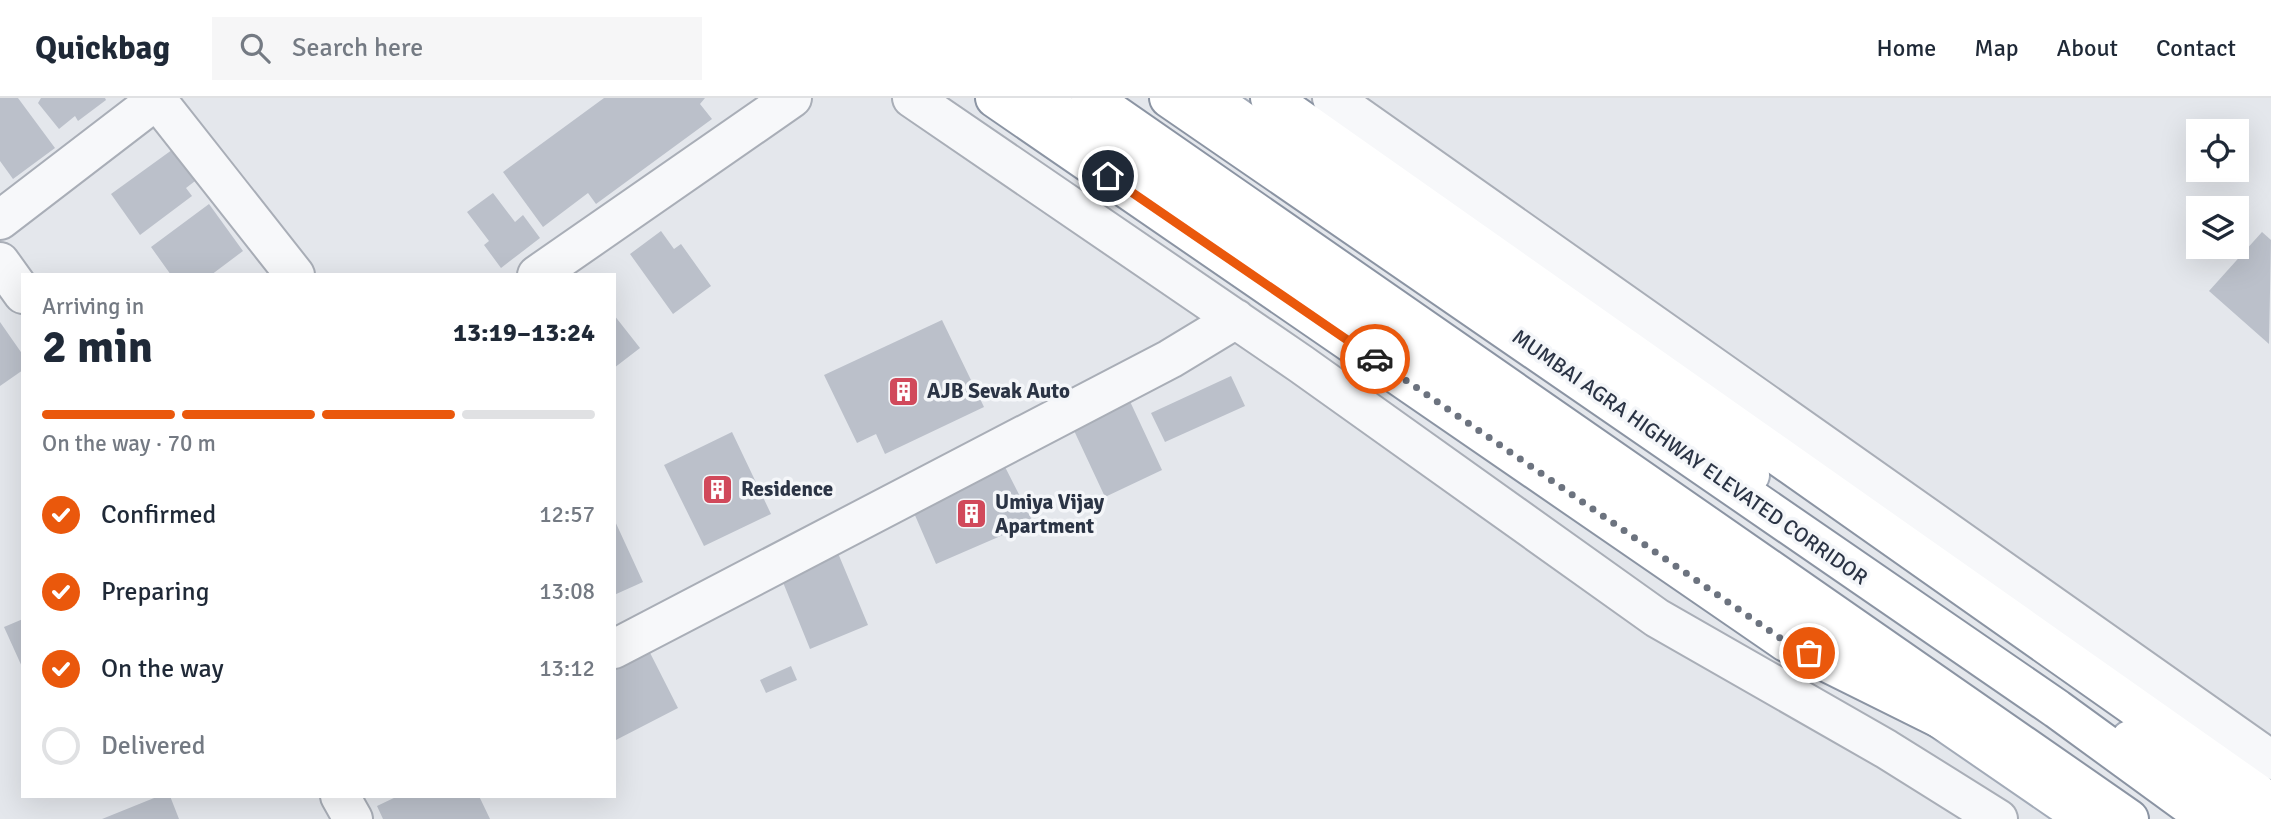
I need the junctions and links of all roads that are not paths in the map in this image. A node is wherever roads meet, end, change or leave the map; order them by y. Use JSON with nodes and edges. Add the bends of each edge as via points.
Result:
{"nodes":[{"id":1,"x":792,"y":98,"type":"edge"},
{"id":2,"x":912,"y":98,"type":"edge"},
{"id":3,"x":995,"y":98,"type":"edge"},
{"id":4,"x":1038,"y":98,"type":"edge"},
{"id":5,"x":1091,"y":98,"type":"edge"},
{"id":6,"x":1169,"y":98,"type":"edge"},
{"id":7,"x":1209,"y":98,"type":"edge"},
{"id":8,"x":1270,"y":98,"type":"edge"},
{"id":9,"x":1332,"y":98,"type":"edge"},
{"id":10,"x":158,"y":99,"type":"edge"},
{"id":11,"x":0,"y":220,"type":"edge"},
{"id":12,"x":0,"y":262,"type":"edge"},
{"id":13,"x":293,"y":273,"type":"edge"},
{"id":14,"x":540,"y":273,"type":"edge"},
{"id":15,"x":21,"y":291,"type":"edge"},
{"id":16,"x":1236,"y":319,"type":"junction"},
{"id":17,"x":616,"y":648,"type":"edge"},
{"id":18,"x":1947,"y":722,"type":"junction"},
{"id":19,"x":2271,"y":760,"type":"edge"},
{"id":20,"x":341,"y":798,"type":"edge"},
{"id":21,"x":2271,"y":803,"type":"edge"},
{"id":22,"x":353,"y":819,"type":"edge"},
{"id":23,"x":1998,"y":819,"type":"edge"},
{"id":24,"x":2086,"y":819,"type":"edge"},
{"id":25,"x":2129,"y":819,"type":"edge"},
{"id":26,"x":2208,"y":819,"type":"edge"},
{"id":27,"x":2244,"y":819,"type":"edge"}],
"edges":[{"from":1,"to":14,"type":"street"},
{"from":2,"to":16,"type":"street"},
{"from":3,"to":18,"type":"main road","via":[[1786,642]]},
{"from":4,"to":18,"type":"main road"},
{"from":5,"to":25,"type":"main road"},
{"from":6,"to":26,"type":"main road","name":"MUMBAI AGRA HIGHWAY ELEVATED CORRIDOR","via":[[2057,709]]},
{"from":7,"to":27,"type":"main road"},
{"from":8,"to":21,"type":"main road"},
{"from":9,"to":19,"type":"street"},
{"from":10,"to":11,"type":"street"},
{"from":10,"to":13,"type":"street"},
{"from":12,"to":15,"type":"street"},
{"from":16,"to":17,"type":"street","via":[[1170,359]]},
{"from":16,"to":23,"type":"street","via":[[1657,618]]},
{"from":18,"to":24,"type":"main road"},
{"from":20,"to":22,"type":"street"}]}
